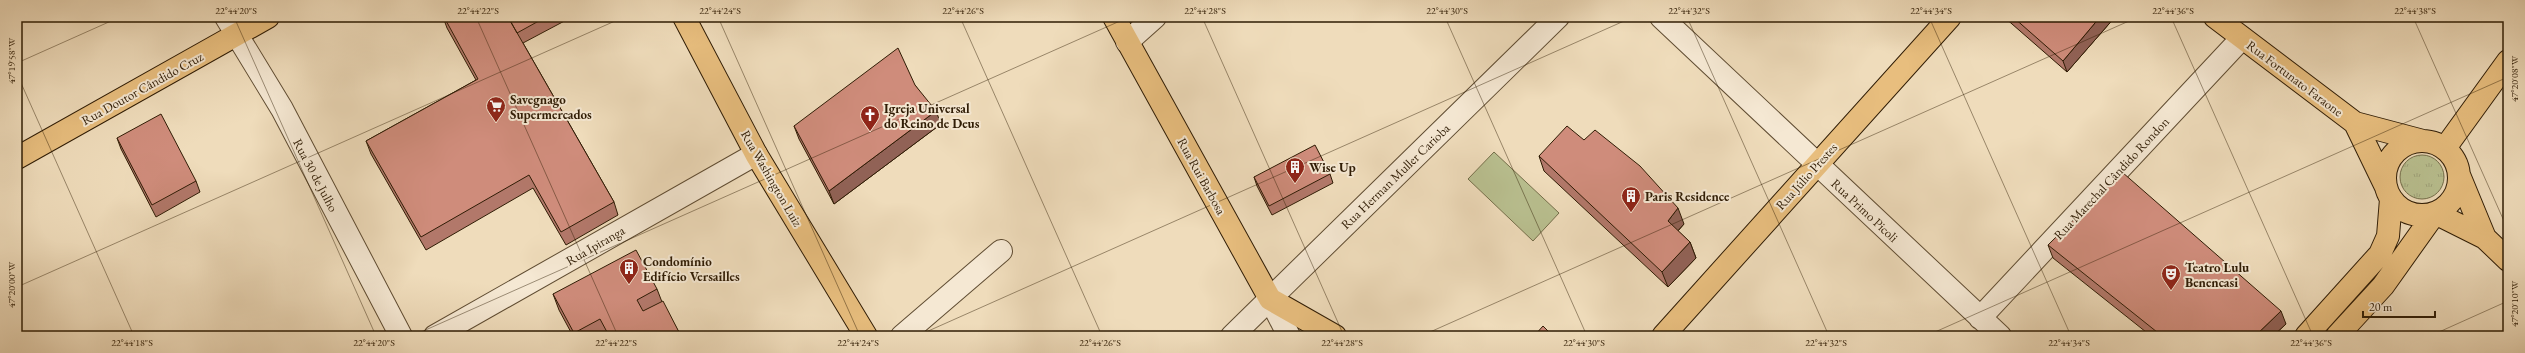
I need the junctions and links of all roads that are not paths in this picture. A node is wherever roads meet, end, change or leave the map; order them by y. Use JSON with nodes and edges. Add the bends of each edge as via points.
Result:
{"nodes":[{"id":1,"x":268,"y":17,"type":"edge"},
{"id":2,"x":684,"y":17,"type":"edge"},
{"id":3,"x":1114,"y":17,"type":"edge"},
{"id":4,"x":1155,"y":17,"type":"edge"},
{"id":5,"x":1558,"y":17,"type":"edge"},
{"id":6,"x":1661,"y":17,"type":"edge"},
{"id":7,"x":1950,"y":17,"type":"edge"},
{"id":8,"x":2215,"y":17,"type":"edge"},
{"id":9,"x":231,"y":26,"type":"edge"},
{"id":10,"x":2242,"y":38,"type":"junction"},
{"id":11,"x":1127,"y":42,"type":"junction"},
{"id":12,"x":2508,"y":61,"type":"edge"},
{"id":13,"x":2355,"y":123,"type":"junction"},
{"id":14,"x":2423,"y":140,"type":"junction"},
{"id":15,"x":2445,"y":148,"type":"junction"},
{"id":16,"x":756,"y":154,"type":"junction"},
{"id":17,"x":17,"y":158,"type":"edge"},
{"id":18,"x":1816,"y":165,"type":"junction"},
{"id":19,"x":2459,"y":175,"type":"junction"},
{"id":20,"x":2389,"y":193,"type":"junction"},
{"id":21,"x":2436,"y":213,"type":"junction"},
{"id":22,"x":2485,"y":238,"type":"junction"},
{"id":23,"x":1001,"y":251,"type":"dead end"},
{"id":24,"x":2508,"y":260,"type":"edge"},
{"id":25,"x":1270,"y":299,"type":"junction"},
{"id":26,"x":1980,"y":318,"type":"junction"},
{"id":27,"x":400,"y":336,"type":"edge"},
{"id":28,"x":435,"y":336,"type":"edge"},
{"id":29,"x":866,"y":336,"type":"edge"},
{"id":30,"x":902,"y":336,"type":"edge"},
{"id":31,"x":1232,"y":336,"type":"edge"},
{"id":32,"x":1289,"y":336,"type":"edge"},
{"id":33,"x":1335,"y":336,"type":"edge"},
{"id":34,"x":1663,"y":336,"type":"edge"},
{"id":35,"x":2000,"y":336,"type":"edge"},
{"id":36,"x":2306,"y":336,"type":"edge"},
{"id":37,"x":2337,"y":336,"type":"edge"}],
"edges":[{"from":1,"to":9,"type":"main road","name":"Rua Doutor Cândido Cruz"},
{"from":2,"to":16,"type":"main road","name":"Rua Washington Luiz"},
{"from":3,"to":11,"type":"main road","name":"Rua Rui Barbosa"},
{"from":4,"to":11,"type":"street"},
{"from":5,"to":25,"type":"street","name":"Rua Herman Muller Carioba"},
{"from":6,"to":18,"type":"street","name":"Rua Primo Picoli"},
{"from":7,"to":18,"type":"main road","name":"Rua Júlio Prestes"},
{"from":8,"to":10,"type":"main road","name":"Rua Fortunato Faraone"},
{"from":9,"to":17,"type":"main road","name":"Rua Doutor Cândido Cruz"},
{"from":9,"to":27,"type":"street","name":"Rua 30 de Julho","via":[[282,110]]},
{"from":10,"to":13,"type":"main road","name":"Rua Fortunato Faraone"},
{"from":10,"to":26,"type":"street","name":"Rua Marechal Cândido Rondon"},
{"from":11,"to":25,"type":"main road","name":"Rua Rui Barbosa"},
{"from":12,"to":15,"type":"main road"},
{"from":13,"to":14,"type":"main road","name":"Rua Fortunato Faraone"},
{"from":13,"to":20,"type":"main road","name":"Rua Fortunato Faraone"},
{"from":14,"to":15,"type":"main road"},
{"from":14,"to":20,"type":"main road","via":[[2402,147],[2393,155],[2387,165]]},
{"from":15,"to":19,"type":"main road","via":[[2453,157]]},
{"from":16,"to":28,"type":"street","name":"Rua Ipiranga"},
{"from":16,"to":29,"type":"main road","name":"Rua Washington Luiz"},
{"from":18,"to":26,"type":"street","name":"Rua Primo Picoli"},
{"from":18,"to":34,"type":"main road","name":"Rua Júlio Prestes"},
{"from":19,"to":21,"type":"main road","via":[[2456,194],[2451,202]]},
{"from":19,"to":22,"type":"main road"},
{"from":20,"to":21,"type":"main road","via":[[2407,212],[2426,215]]},
{"from":20,"to":36,"type":"main road","via":[[2388,236],[2380,254]]},
{"from":21,"to":22,"type":"main road"},
{"from":21,"to":37,"type":"main road","via":[[2383,286]]},
{"from":22,"to":24,"type":"main road"},
{"from":23,"to":30,"type":"street"},
{"from":25,"to":31,"type":"street","name":"Rua Herman Muller Carioba"},
{"from":25,"to":32,"type":"street","name":"Rua Rui Barbosa"},
{"from":25,"to":33,"type":"main road"},
{"from":26,"to":35,"type":"street","name":"Rua Primo Picoli"}]}
